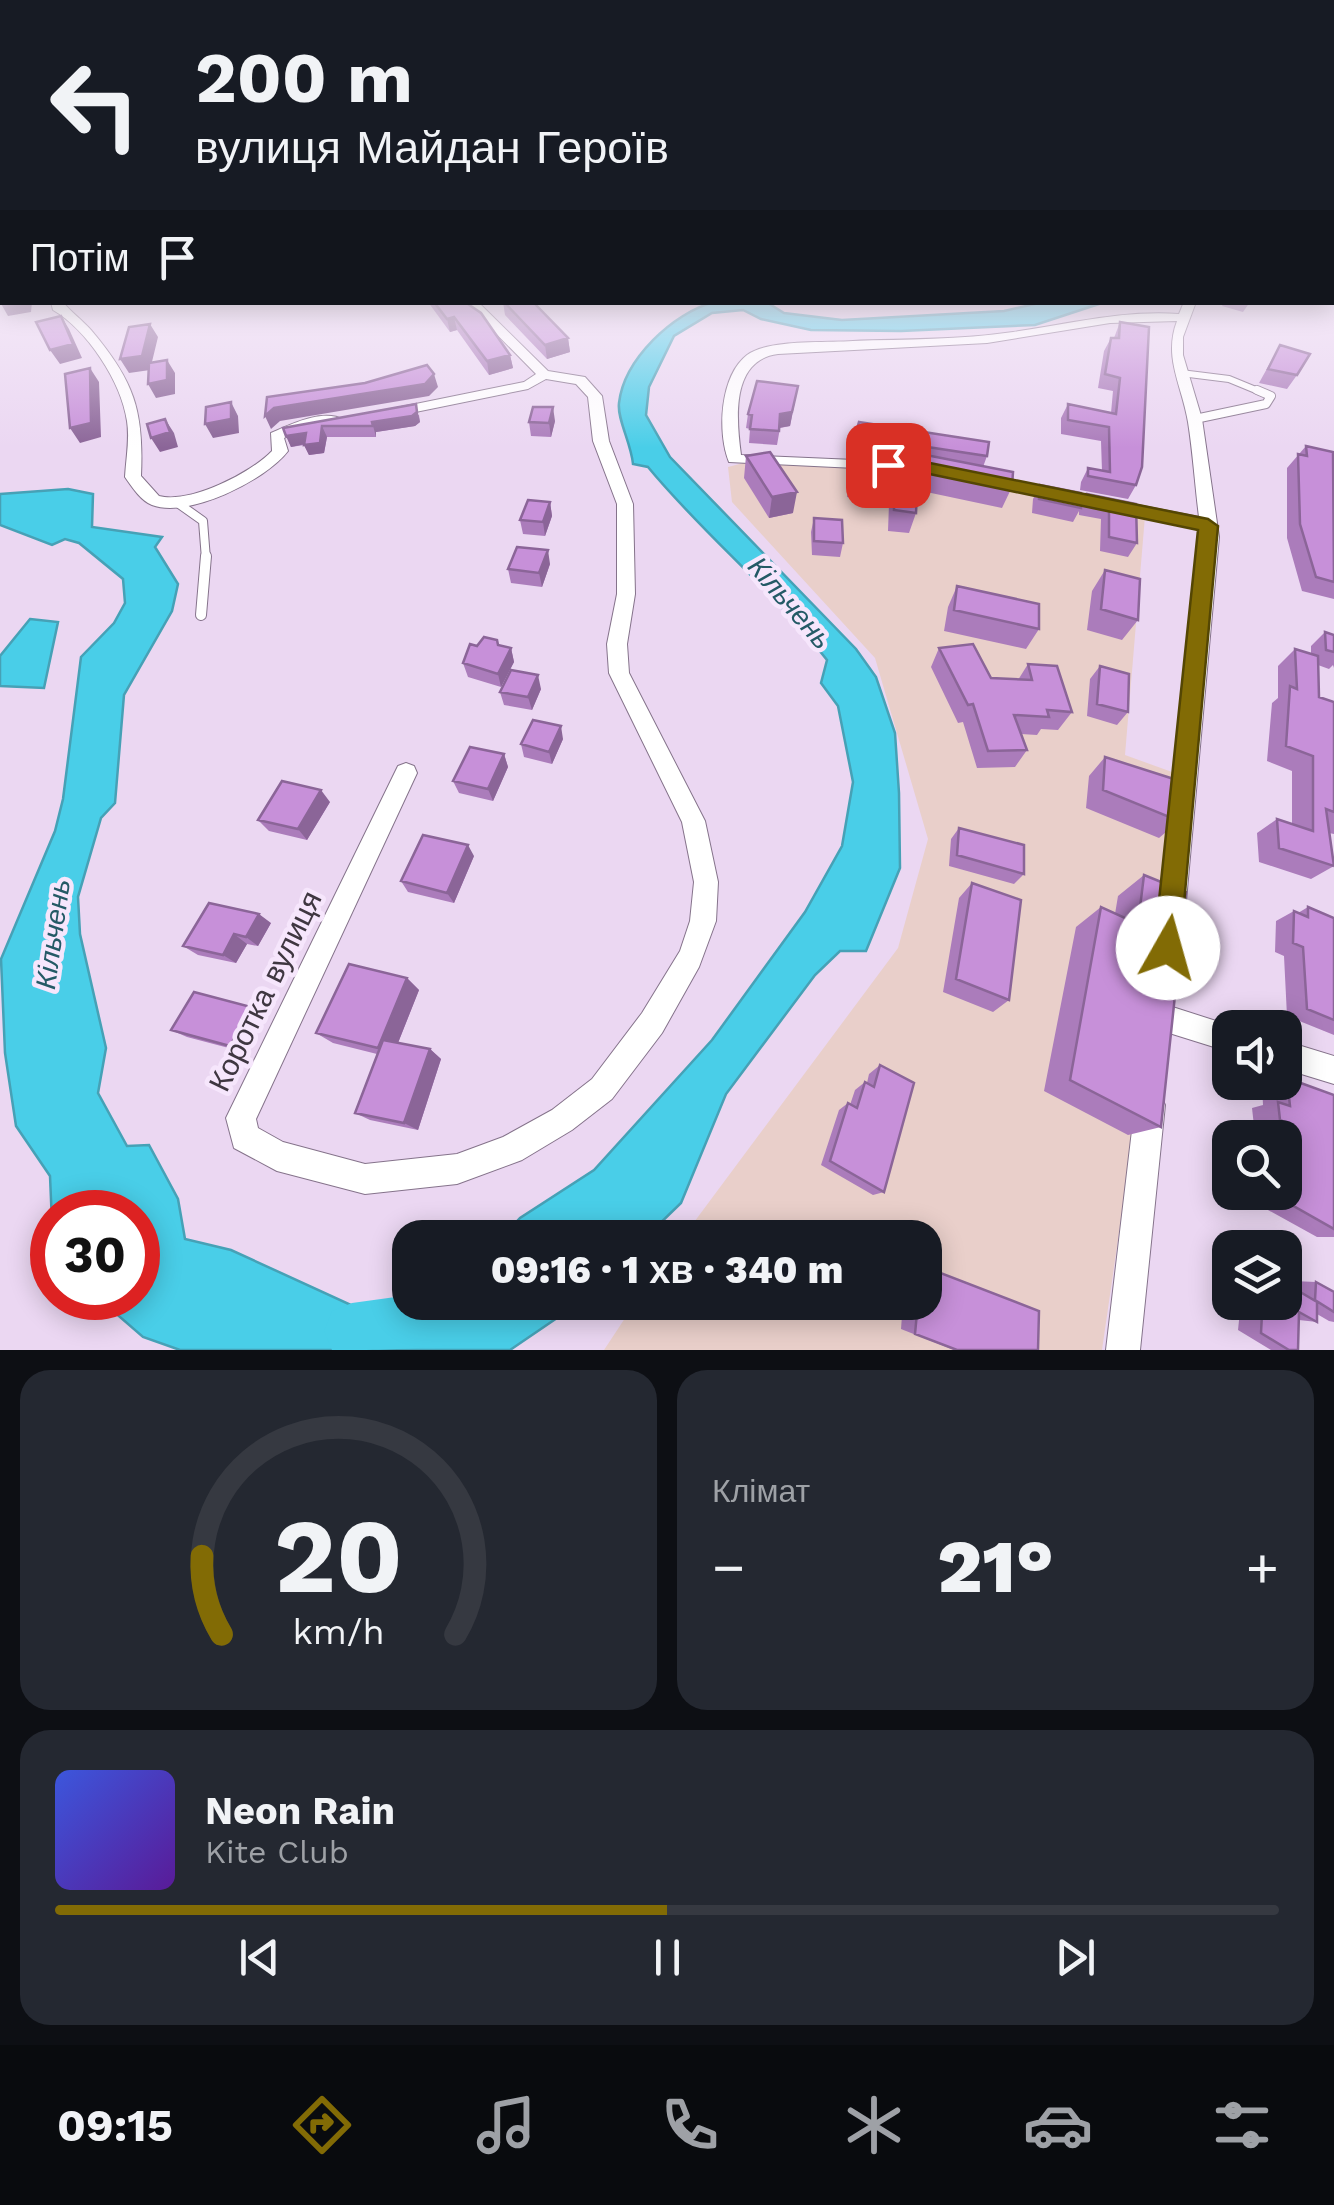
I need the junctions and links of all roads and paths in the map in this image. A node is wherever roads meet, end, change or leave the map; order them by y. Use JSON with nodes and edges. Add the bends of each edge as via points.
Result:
{"nodes":[{"id":1,"x":80,"y":322,"type":"edge"},
{"id":2,"x":496,"y":322,"type":"edge"},
{"id":3,"x":1084,"y":322,"type":"edge"},
{"id":4,"x":1183,"y":322,"type":"edge"},
{"id":5,"x":1181,"y":373,"type":"junction"},
{"id":6,"x":544,"y":375,"type":"junction"},
{"id":7,"x":382,"y":414,"type":"edge"},
{"id":8,"x":364,"y":417,"type":"edge"},
{"id":9,"x":1195,"y":419,"type":"junction"},
{"id":10,"x":939,"y":470,"type":"edge"},
{"id":11,"x":976,"y":478,"type":"edge"},
{"id":12,"x":179,"y":504,"type":"junction"},
{"id":13,"x":1208,"y":526,"type":"junction"},
{"id":14,"x":202,"y":615,"type":"dead end"},
{"id":15,"x":406,"y":773,"type":"dead end"},
{"id":16,"x":1169,"y":942,"type":"edge"},
{"id":17,"x":1164,"y":980,"type":"edge"},
{"id":18,"x":1212,"y":1035,"type":"edge"},
{"id":19,"x":1302,"y":1060,"type":"edge"},
{"id":20,"x":1334,"y":1070,"type":"edge"},
{"id":21,"x":1153,"y":1076,"type":"edge"},
{"id":22,"x":1122,"y":1350,"type":"edge"}],
"edges":[{"from":1,"to":12,"type":"street","via":[[126,394],[136,439],[133,478],[153,500]]},
{"from":2,"to":6,"type":"street","name":"Коротка вулиця"},
{"from":3,"to":10,"type":"street","via":[[1029,334],[786,349],[748,360],[729,422],[734,458]]},
{"from":4,"to":5,"type":"street","via":[[1176,337]]},
{"from":5,"to":9,"type":"street"},
{"from":5,"to":9,"type":"lane","via":[[1230,378],[1271,396],[1254,408]]},
{"from":6,"to":7,"type":"street","via":[[528,384]]},
{"from":6,"to":15,"type":"street","name":"Коротка вулиця","via":[[580,380],[595,396],[601,441],[624,504],[619,672],[693,820],[706,882],[702,921],[690,958],[652,1023],[602,1090],[511,1149],[457,1169],[365,1179],[276,1156],[246,1137],[241,1118]]},
{"from":8,"to":12,"type":"street","via":[[286,428],[276,436],[280,452],[268,467]]},
{"from":9,"to":13,"type":"street"},
{"from":11,"to":13,"type":"street"},
{"from":12,"to":14,"type":"lane","via":[[202,521]]},
{"from":13,"to":16,"type":"street"},
{"from":17,"to":18,"type":"street","via":[[1159,1027]]},
{"from":19,"to":20,"type":"street"},
{"from":21,"to":22,"type":"street"}]}
